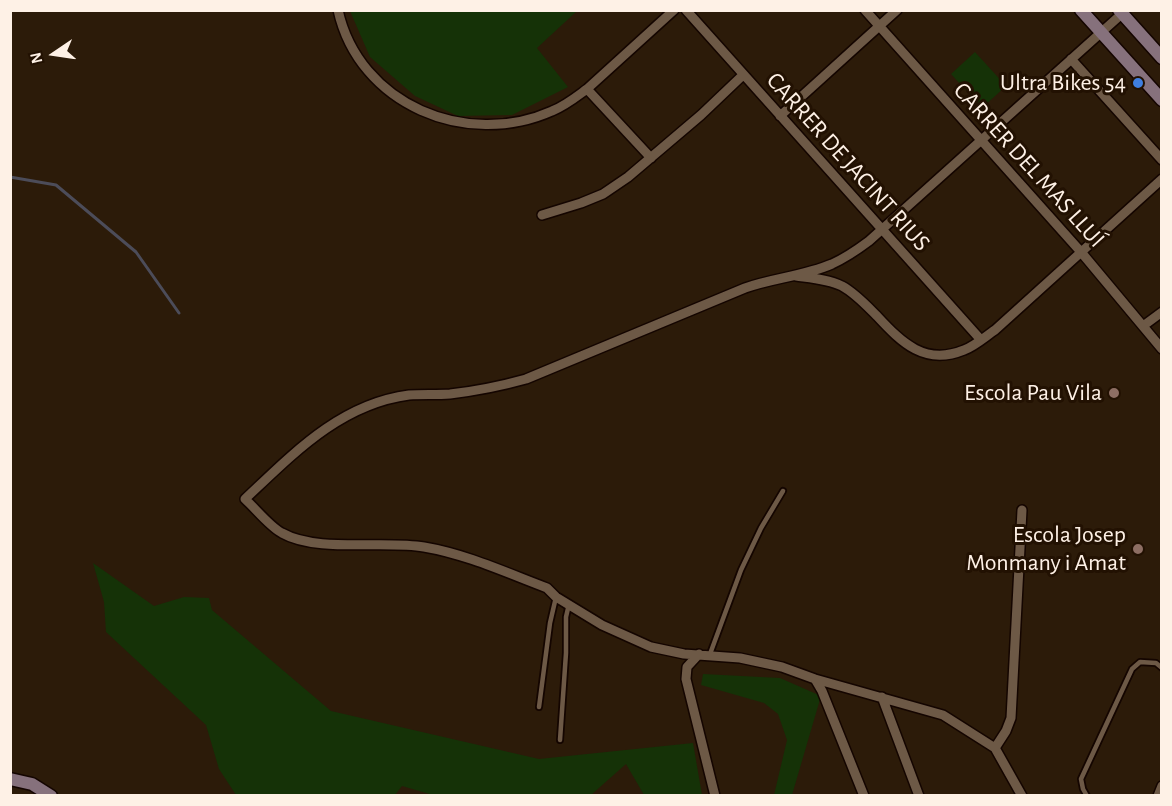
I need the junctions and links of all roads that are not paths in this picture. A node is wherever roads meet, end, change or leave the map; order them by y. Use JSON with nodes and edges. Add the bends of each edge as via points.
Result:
{"nodes":[{"id":1,"x":338,"y":10,"type":"edge"},
{"id":2,"x":674,"y":10,"type":"edge"},
{"id":3,"x":686,"y":10,"type":"edge"},
{"id":4,"x":865,"y":10,"type":"edge"},
{"id":5,"x":897,"y":10,"type":"edge"},
{"id":6,"x":1081,"y":10,"type":"edge"},
{"id":7,"x":1122,"y":12,"type":"edge"},
{"id":8,"x":879,"y":26,"type":"junction"},
{"id":9,"x":1101,"y":33,"type":"junction"},
{"id":10,"x":1161,"y":58,"type":"edge"},
{"id":11,"x":1071,"y":59,"type":"junction"},
{"id":12,"x":743,"y":75,"type":"junction"},
{"id":13,"x":587,"y":89,"type":"junction"},
{"id":14,"x":1161,"y":100,"type":"edge"},
{"id":15,"x":780,"y":116,"type":"junction"},
{"id":16,"x":981,"y":140,"type":"junction"},
{"id":17,"x":651,"y":158,"type":"junction"},
{"id":18,"x":1161,"y":160,"type":"edge"},
{"id":19,"x":1161,"y":179,"type":"edge"},
{"id":20,"x":542,"y":215,"type":"dead end"},
{"id":21,"x":882,"y":229,"type":"junction"},
{"id":22,"x":1081,"y":252,"type":"junction"},
{"id":23,"x":791,"y":275,"type":"junction"},
{"id":24,"x":1161,"y":312,"type":"edge"},
{"id":25,"x":1143,"y":326,"type":"junction"},
{"id":26,"x":981,"y":340,"type":"junction"},
{"id":27,"x":1161,"y":349,"type":"edge"},
{"id":28,"x":783,"y":491,"type":"dead end"},
{"id":29,"x":1022,"y":510,"type":"dead end"},
{"id":30,"x":556,"y":597,"type":"junction"},
{"id":31,"x":569,"y":604,"type":"junction"},
{"id":32,"x":699,"y":654,"type":"junction"},
{"id":33,"x":710,"y":654,"type":"junction"},
{"id":34,"x":1161,"y":668,"type":"edge"},
{"id":35,"x":815,"y":679,"type":"junction"},
{"id":36,"x":882,"y":697,"type":"junction"},
{"id":37,"x":538,"y":707,"type":"dead end"},
{"id":38,"x":560,"y":740,"type":"dead end"},
{"id":39,"x":994,"y":748,"type":"junction"},
{"id":40,"x":10,"y":779,"type":"edge"},
{"id":41,"x":1161,"y":786,"type":"edge"},
{"id":42,"x":51,"y":795,"type":"edge"},
{"id":43,"x":715,"y":795,"type":"edge"},
{"id":44,"x":864,"y":795,"type":"edge"},
{"id":45,"x":919,"y":795,"type":"edge"},
{"id":46,"x":1022,"y":795,"type":"edge"},
{"id":47,"x":1087,"y":795,"type":"edge"},
{"id":48,"x":1158,"y":795,"type":"edge"}],
"edges":[{"from":1,"to":13,"type":"street","via":[[350,43],[375,78],[399,99],[445,121],[492,124],[522,120],[551,112]]},
{"from":2,"to":13,"type":"street"},
{"from":3,"to":12,"type":"street","name":"CARRER DE JACINT RIUS"},
{"from":4,"to":8,"type":"street","name":"CARRER DEL MAS LLUÍ"},
{"from":5,"to":8,"type":"street"},
{"from":6,"to":9,"type":"street"},
{"from":7,"to":9,"type":"street"},
{"from":7,"to":10,"type":"street"},
{"from":8,"to":15,"type":"street"},
{"from":8,"to":16,"type":"street","name":"CARRER DEL MAS LLUÍ"},
{"from":9,"to":11,"type":"street"},
{"from":9,"to":14,"type":"street"},
{"from":11,"to":16,"type":"street"},
{"from":11,"to":18,"type":"street"},
{"from":12,"to":15,"type":"street","name":"CARRER DE JACINT RIUS"},
{"from":12,"to":17,"type":"street"},
{"from":13,"to":17,"type":"street"},
{"from":15,"to":21,"type":"street","name":"CARRER DE JACINT RIUS"},
{"from":16,"to":21,"type":"street"},
{"from":16,"to":22,"type":"street","name":"CARRER DEL MAS LLUÍ"},
{"from":17,"to":20,"type":"street","via":[[603,194]]},
{"from":19,"to":22,"type":"street"},
{"from":21,"to":23,"type":"street","via":[[848,256]]},
{"from":21,"to":26,"type":"street","name":"CARRER DE JACINT RIUS"},
{"from":22,"to":25,"type":"street","name":"CARRER DEL MAS LLUÍ"},
{"from":22,"to":26,"type":"street"},
{"from":23,"to":26,"type":"street","via":[[841,285],[897,337],[920,352],[950,355]]},
{"from":23,"to":30,"type":"street","via":[[735,292],[526,379],[494,388],[380,401],[323,429],[245,499],[282,534],[331,544],[424,547],[464,557],[547,588]]},
{"from":24,"to":25,"type":"street"},
{"from":25,"to":27,"type":"street","name":"CARRER DEL MAS LLUÍ"},
{"from":28,"to":33,"type":"lane","via":[[741,570]]},
{"from":29,"to":39,"type":"street","via":[[1011,718]]},
{"from":30,"to":31,"type":"street"},
{"from":30,"to":37,"type":"lane"},
{"from":31,"to":32,"type":"street","via":[[602,625],[651,647]]},
{"from":31,"to":38,"type":"lane"},
{"from":32,"to":33,"type":"street"},
{"from":32,"to":43,"type":"street","via":[[687,667],[686,679]]},
{"from":33,"to":35,"type":"street","via":[[782,667]]},
{"from":34,"to":47,"type":"lane","via":[[1156,663],[1140,662],[1132,669],[1081,779]]},
{"from":35,"to":36,"type":"street"},
{"from":35,"to":44,"type":"street"},
{"from":36,"to":39,"type":"street","via":[[943,715]]},
{"from":36,"to":45,"type":"street"},
{"from":39,"to":46,"type":"street"},
{"from":40,"to":42,"type":"street","via":[[32,784]]},
{"from":41,"to":48,"type":"street"}]}
